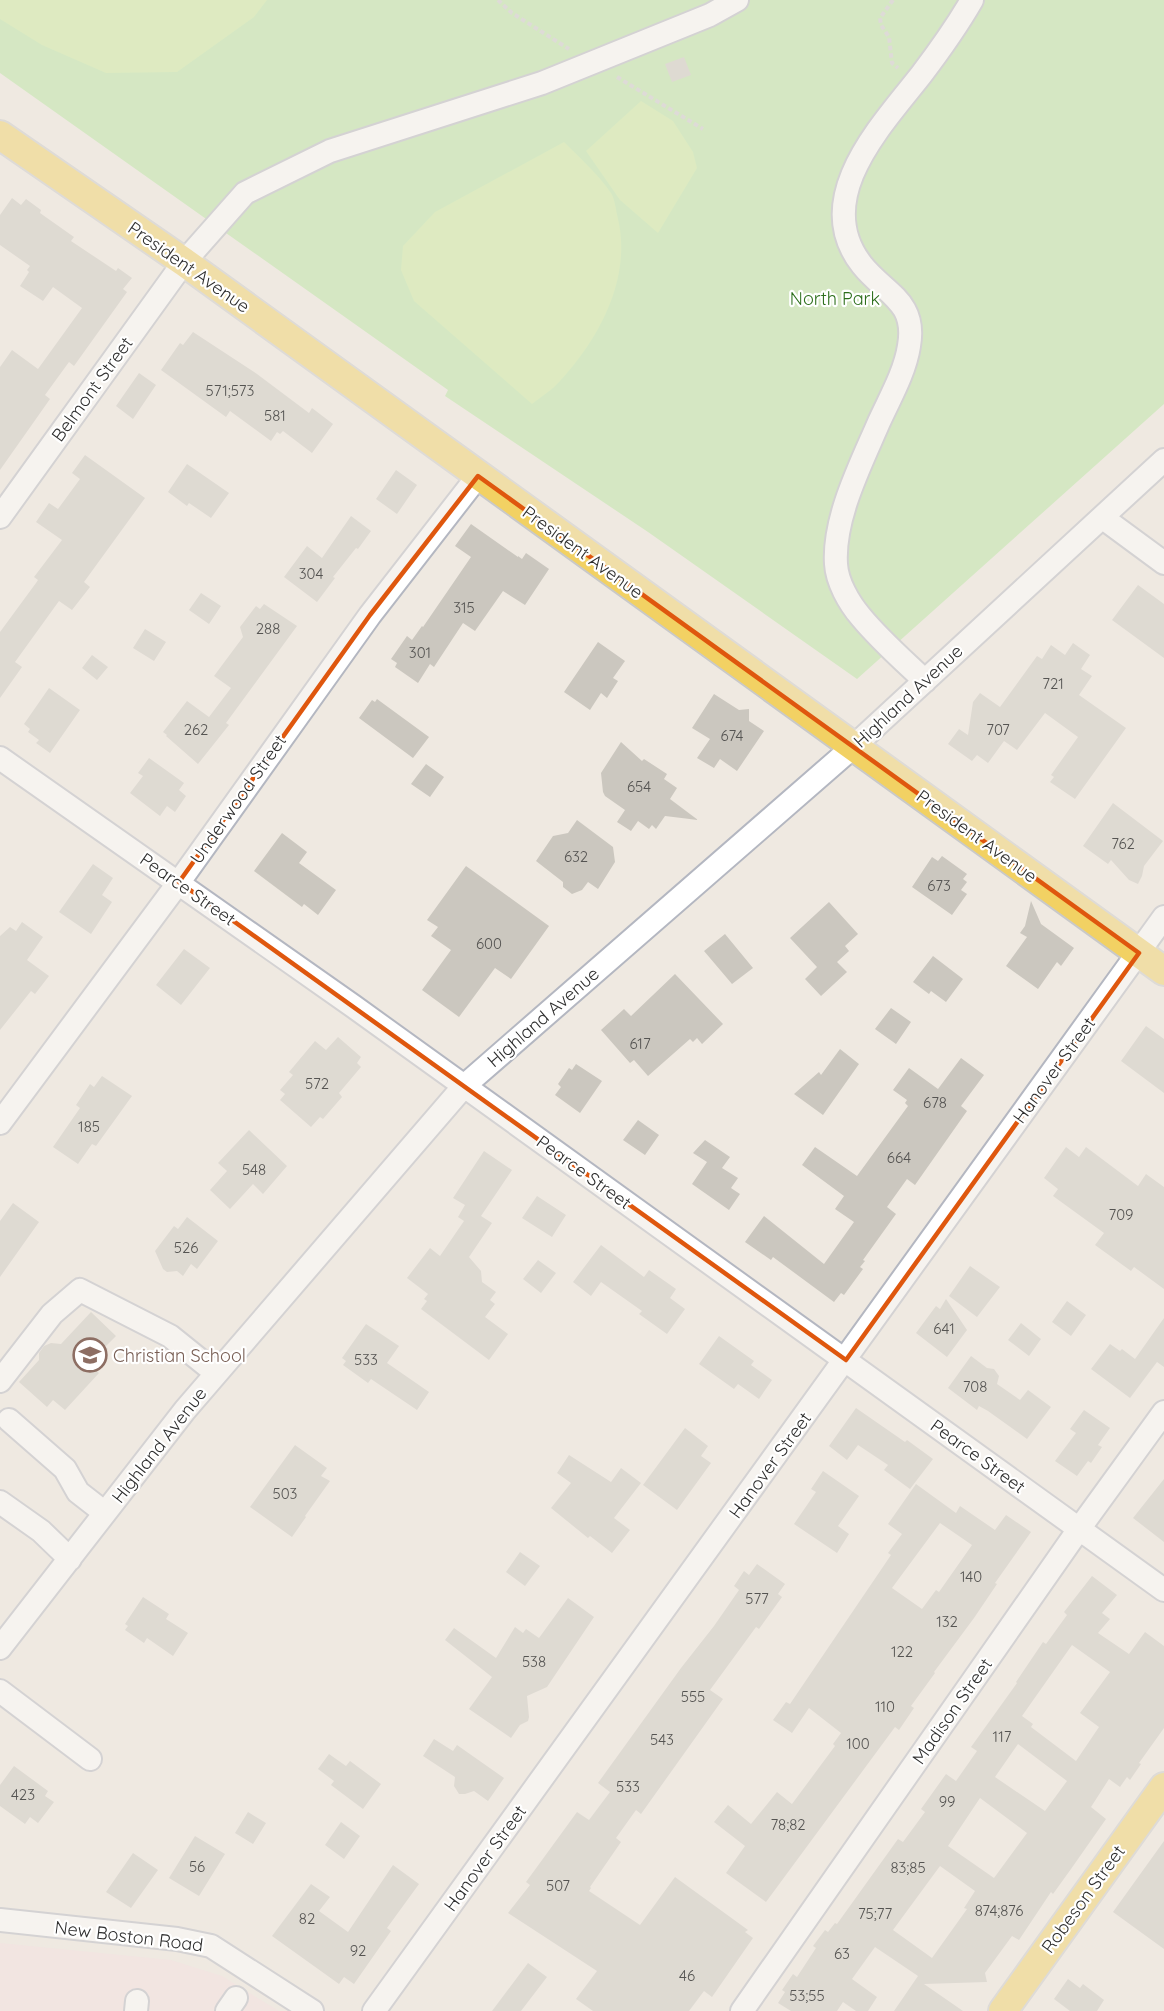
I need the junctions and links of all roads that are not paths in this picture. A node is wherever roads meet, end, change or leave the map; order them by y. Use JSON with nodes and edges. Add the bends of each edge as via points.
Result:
{"nodes":[{"id":1,"x":737,"y":0,"type":"edge"},
{"id":2,"x":972,"y":0,"type":"edge"},
{"id":3,"x":0,"y":135,"type":"edge"},
{"id":4,"x":184,"y":262,"type":"junction"},
{"id":5,"x":1164,"y":460,"type":"edge"},
{"id":6,"x":478,"y":476,"type":"junction"},
{"id":7,"x":0,"y":517,"type":"edge"},
{"id":8,"x":1103,"y":518,"type":"junction"},
{"id":9,"x":1164,"y":563,"type":"edge"},
{"id":10,"x":925,"y":681,"type":"junction"},
{"id":11,"x":853,"y":747,"type":"junction"},
{"id":12,"x":0,"y":758,"type":"edge"},
{"id":13,"x":179,"y":882,"type":"junction"},
{"id":14,"x":1164,"y":917,"type":"edge"},
{"id":15,"x":1138,"y":953,"type":"junction"},
{"id":16,"x":1164,"y":971,"type":"edge"},
{"id":17,"x":464,"y":1086,"type":"junction"},
{"id":18,"x":0,"y":1123,"type":"edge"},
{"id":19,"x":846,"y":1360,"type":"junction"},
{"id":20,"x":216,"y":1373,"type":"junction"},
{"id":21,"x":0,"y":1381,"type":"edge"},
{"id":22,"x":1164,"y":1412,"type":"edge"},
{"id":23,"x":9,"y":1420,"type":"dead end"},
{"id":24,"x":0,"y":1502,"type":"edge"},
{"id":25,"x":105,"y":1513,"type":"junction"},
{"id":26,"x":1079,"y":1529,"type":"junction"},
{"id":27,"x":70,"y":1558,"type":"junction"},
{"id":28,"x":1164,"y":1590,"type":"edge"},
{"id":29,"x":0,"y":1648,"type":"edge"},
{"id":30,"x":0,"y":1691,"type":"edge"},
{"id":31,"x":90,"y":1759,"type":"dead end"},
{"id":32,"x":1164,"y":1787,"type":"edge"},
{"id":33,"x":0,"y":1920,"type":"edge"},
{"id":34,"x":312,"y":2011,"type":"edge"},
{"id":35,"x":374,"y":2011,"type":"edge"},
{"id":36,"x":742,"y":2011,"type":"edge"},
{"id":37,"x":1003,"y":2011,"type":"edge"}],
"edges":[{"from":1,"to":4,"type":"street","name":"Belmont Street","via":[[710,15],[543,83],[330,151],[245,193]]},
{"from":2,"to":10,"type":"street","via":[[952,34],[864,152],[844,200],[849,246],[863,266],[895,295],[911,328],[901,372],[849,492],[839,526],[836,565],[844,591],[860,616]]},
{"from":3,"to":4,"type":"main road","name":"President Avenue"},
{"from":4,"to":6,"type":"main road","name":"President Avenue"},
{"from":4,"to":7,"type":"street","name":"Belmont Street"},
{"from":5,"to":8,"type":"street","name":"Highland Avenue"},
{"from":6,"to":11,"type":"main road","name":"President Avenue"},
{"from":6,"to":13,"type":"street","name":"Underwood Street","via":[[370,615]]},
{"from":8,"to":9,"type":"street"},
{"from":8,"to":10,"type":"street","name":"Highland Avenue"},
{"from":10,"to":11,"type":"street","name":"Highland Avenue"},
{"from":11,"to":15,"type":"main road","name":"President Avenue"},
{"from":11,"to":17,"type":"street","name":"Highland Avenue"},
{"from":12,"to":13,"type":"street","name":"Pearce Street"},
{"from":13,"to":17,"type":"street","name":"Pearce Street"},
{"from":13,"to":18,"type":"street","name":"Underwood Street"},
{"from":14,"to":15,"type":"street","name":"Hanover Street"},
{"from":15,"to":16,"type":"main road","name":"President Avenue"},
{"from":15,"to":19,"type":"street","name":"Hanover Street"},
{"from":17,"to":19,"type":"street","name":"Pearce Street"},
{"from":17,"to":20,"type":"street","name":"Highland Avenue"},
{"from":19,"to":26,"type":"street","name":"Pearce Street"},
{"from":19,"to":35,"type":"street","name":"Hanover Street"},
{"from":20,"to":21,"type":"street","via":[[170,1336],[80,1290],[52,1314]]},
{"from":20,"to":25,"type":"street","name":"Highland Avenue"},
{"from":22,"to":26,"type":"street","name":"Madison Street"},
{"from":23,"to":25,"type":"street","via":[[65,1469],[78,1492]]},
{"from":24,"to":27,"type":"street"},
{"from":25,"to":27,"type":"street","name":"Highland Avenue"},
{"from":26,"to":28,"type":"street","name":"Pearce Street"},
{"from":26,"to":36,"type":"street","name":"Madison Street"},
{"from":27,"to":29,"type":"street","name":"Highland Avenue"},
{"from":30,"to":31,"type":"street"},
{"from":32,"to":37,"type":"main road","name":"Robeson Street"},
{"from":33,"to":34,"type":"street","name":"New Boston Road","via":[[212,1946]]}]}
